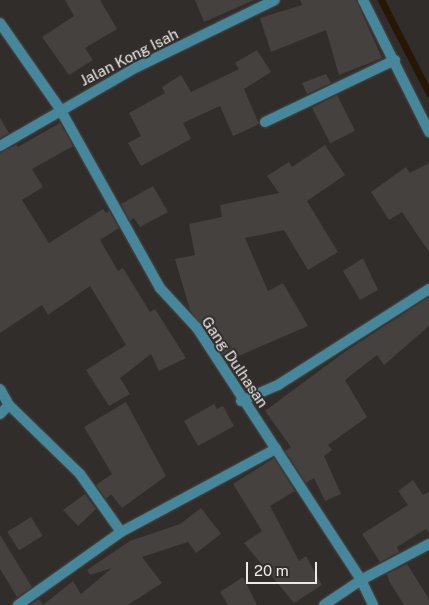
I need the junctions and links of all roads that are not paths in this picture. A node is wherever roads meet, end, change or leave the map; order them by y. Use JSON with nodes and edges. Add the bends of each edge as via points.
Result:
{"nodes":[{"id":1,"x":275,"y":0,"type":"edge"},
{"id":2,"x":363,"y":0,"type":"edge"},
{"id":3,"x":0,"y":23,"type":"edge"},
{"id":4,"x":395,"y":60,"type":"junction"},
{"id":5,"x":60,"y":109,"type":"junction"},
{"id":6,"x":265,"y":122,"type":"dead end"},
{"id":7,"x":429,"y":132,"type":"edge"},
{"id":8,"x":0,"y":146,"type":"edge"},
{"id":9,"x":429,"y":288,"type":"edge"},
{"id":10,"x":0,"y":389,"type":"edge"},
{"id":11,"x":241,"y":401,"type":"junction"},
{"id":12,"x":9,"y":405,"type":"junction"},
{"id":13,"x":0,"y":414,"type":"edge"},
{"id":14,"x":276,"y":449,"type":"junction"},
{"id":15,"x":121,"y":532,"type":"junction"},
{"id":16,"x":429,"y":544,"type":"edge"},
{"id":17,"x":361,"y":580,"type":"junction"},
{"id":18,"x":18,"y":605,"type":"edge"},
{"id":19,"x":324,"y":605,"type":"edge"},
{"id":20,"x":373,"y":605,"type":"edge"}],
"edges":[{"from":1,"to":5,"type":"street","name":"Jalan Kong Isah","via":[[137,67]]},
{"from":2,"to":4,"type":"street"},
{"from":3,"to":5,"type":"street","name":"Gang Dulhasan"},
{"from":4,"to":6,"type":"street"},
{"from":4,"to":7,"type":"street"},
{"from":5,"to":8,"type":"street","name":"Jalan Kong Isah"},
{"from":5,"to":11,"type":"street","name":"Gang Dulhasan","via":[[160,288],[197,328]]},
{"from":9,"to":11,"type":"street","via":[[278,384]]},
{"from":10,"to":12,"type":"street"},
{"from":11,"to":14,"type":"street","name":"Gang Dulhasan"},
{"from":12,"to":13,"type":"street"},
{"from":12,"to":15,"type":"street","via":[[80,474]]},
{"from":14,"to":15,"type":"street"},
{"from":14,"to":17,"type":"street","name":"Gang Dulhasan"},
{"from":15,"to":18,"type":"street"},
{"from":16,"to":17,"type":"street"},
{"from":17,"to":19,"type":"street"},
{"from":17,"to":20,"type":"street","name":"Gang Dulhasan"}]}
